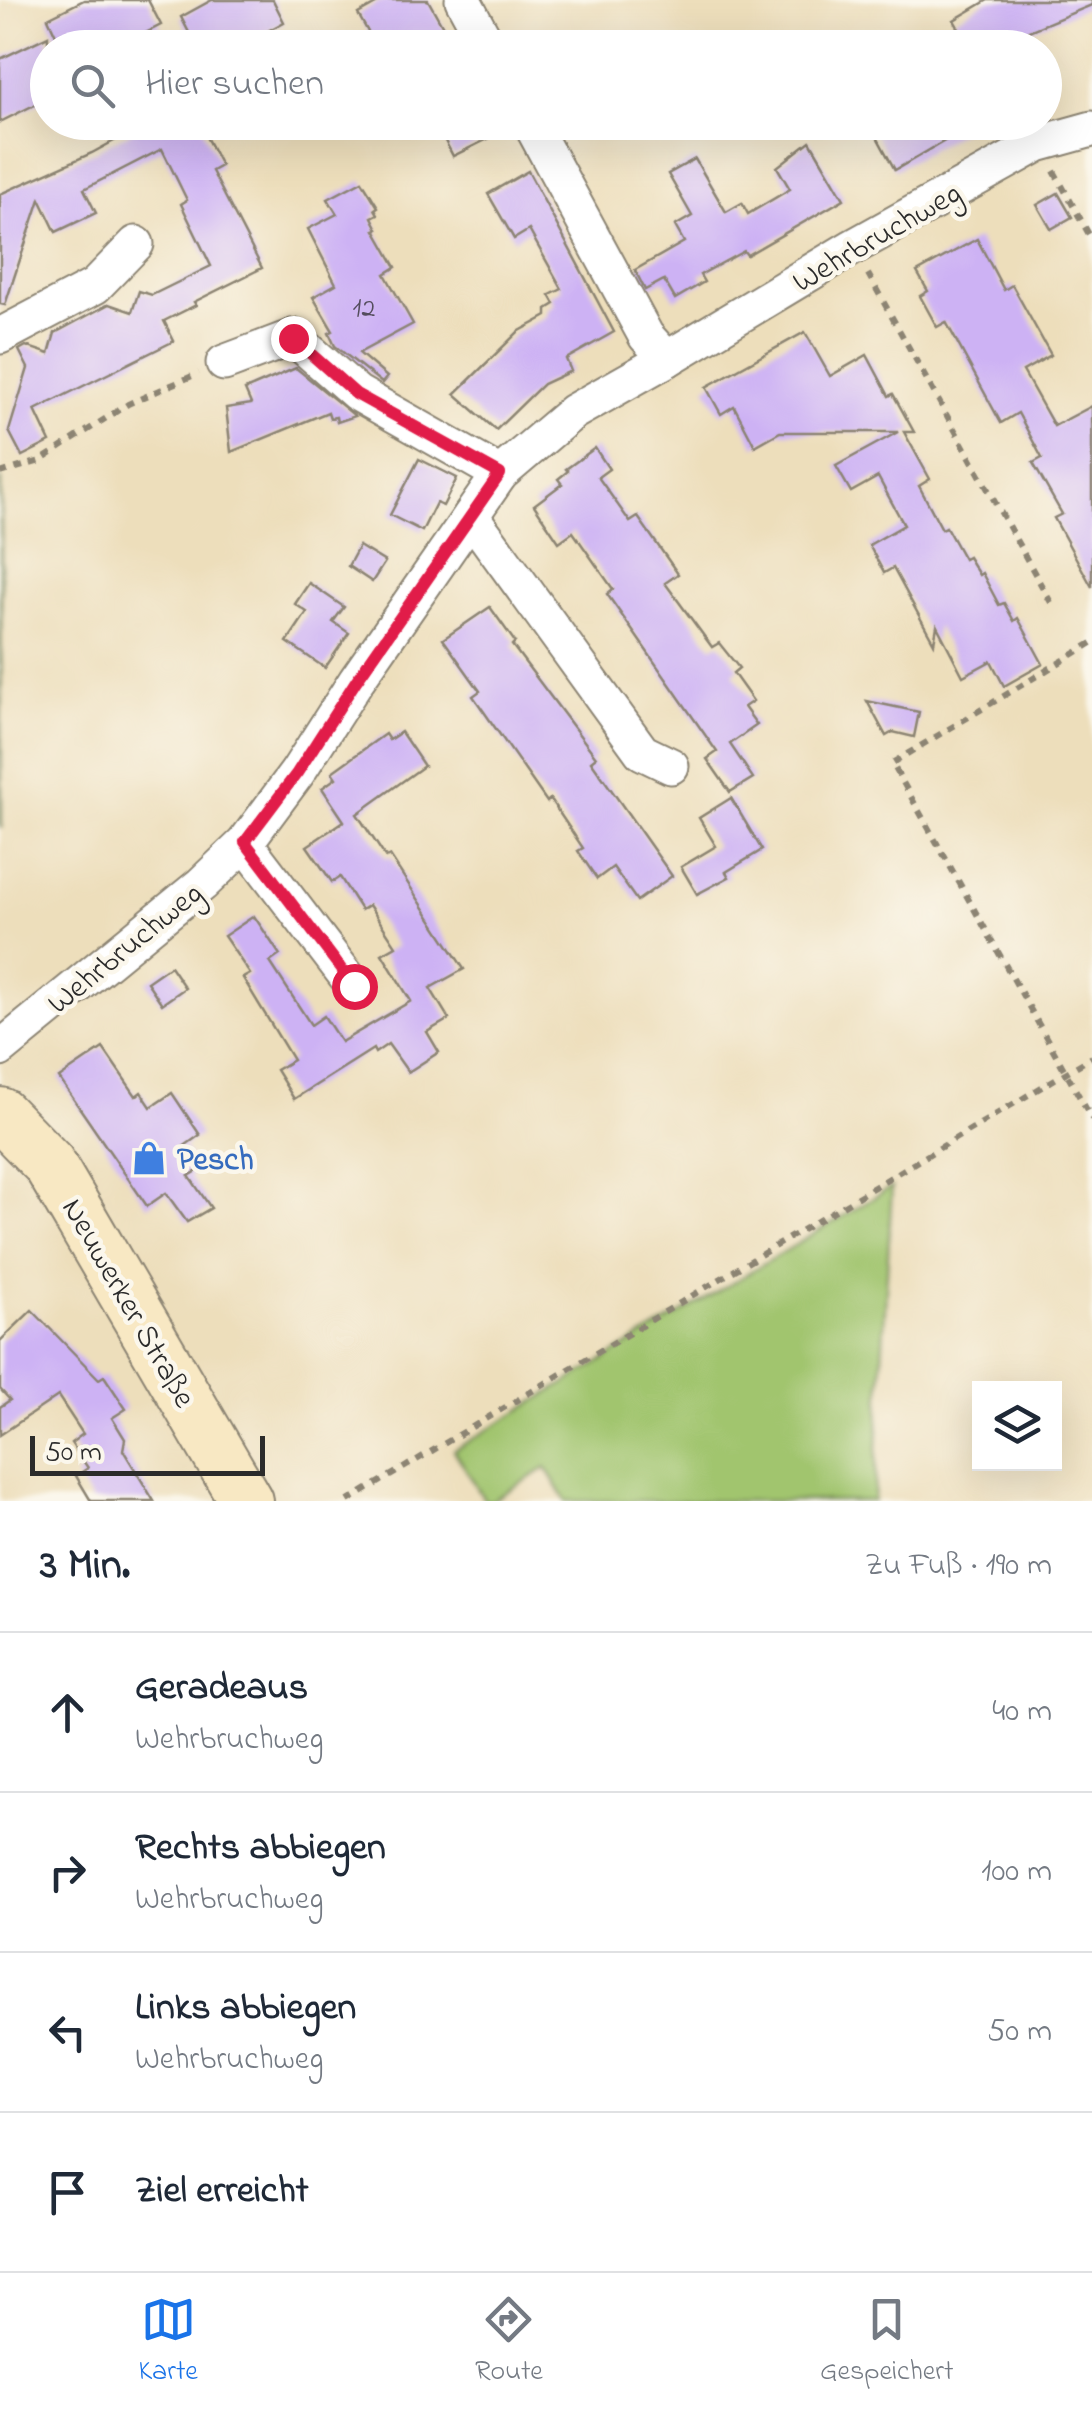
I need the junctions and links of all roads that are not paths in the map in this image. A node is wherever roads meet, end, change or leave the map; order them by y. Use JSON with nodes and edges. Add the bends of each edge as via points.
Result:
{"nodes":[{"id":1,"x":463,"y":0,"type":"edge"},
{"id":2,"x":479,"y":30,"type":"edge"},
{"id":3,"x":1092,"y":129,"type":"edge"},
{"id":4,"x":1062,"y":137,"type":"edge"},
{"id":5,"x":540,"y":140,"type":"edge"},
{"id":6,"x":1052,"y":140,"type":"edge"},
{"id":7,"x":136,"y":244,"type":"dead end"},
{"id":8,"x":0,"y":336,"type":"edge"},
{"id":9,"x":668,"y":360,"type":"junction"},
{"id":10,"x":224,"y":362,"type":"road end"},
{"id":11,"x":500,"y":474,"type":"junction"},
{"id":12,"x":471,"y":516,"type":"junction"},
{"id":13,"x":671,"y":766,"type":"dead end"},
{"id":14,"x":245,"y":842,"type":"junction"},
{"id":15,"x":354,"y":986,"type":"dead end"},
{"id":16,"x":0,"y":1049,"type":"edge"},
{"id":17,"x":0,"y":1114,"type":"edge"},
{"id":18,"x":246,"y":1501,"type":"edge"}],
"edges":[{"from":1,"to":2,"type":"street"},
{"from":3,"to":4,"type":"street","name":"Wehrbruchweg"},
{"from":5,"to":9,"type":"street","via":[[646,336]]},
{"from":6,"to":9,"type":"street","name":"Wehrbruchweg","via":[[853,247]]},
{"from":7,"to":8,"type":"street","via":[[95,286]]},
{"from":9,"to":11,"type":"street","name":"Wehrbruchweg","via":[[573,412]]},
{"from":10,"to":11,"type":"street","via":[[293,338],[356,394]]},
{"from":11,"to":12,"type":"street","name":"Wehrbruchweg"},
{"from":12,"to":13,"type":"street","via":[[642,752]]},
{"from":12,"to":14,"type":"street","name":"Wehrbruchweg"},
{"from":14,"to":15,"type":"street"},
{"from":14,"to":16,"type":"street","name":"Wehrbruchweg"},
{"from":17,"to":18,"type":"street","name":"Neuwerker Straße","via":[[50,1164]]}]}
